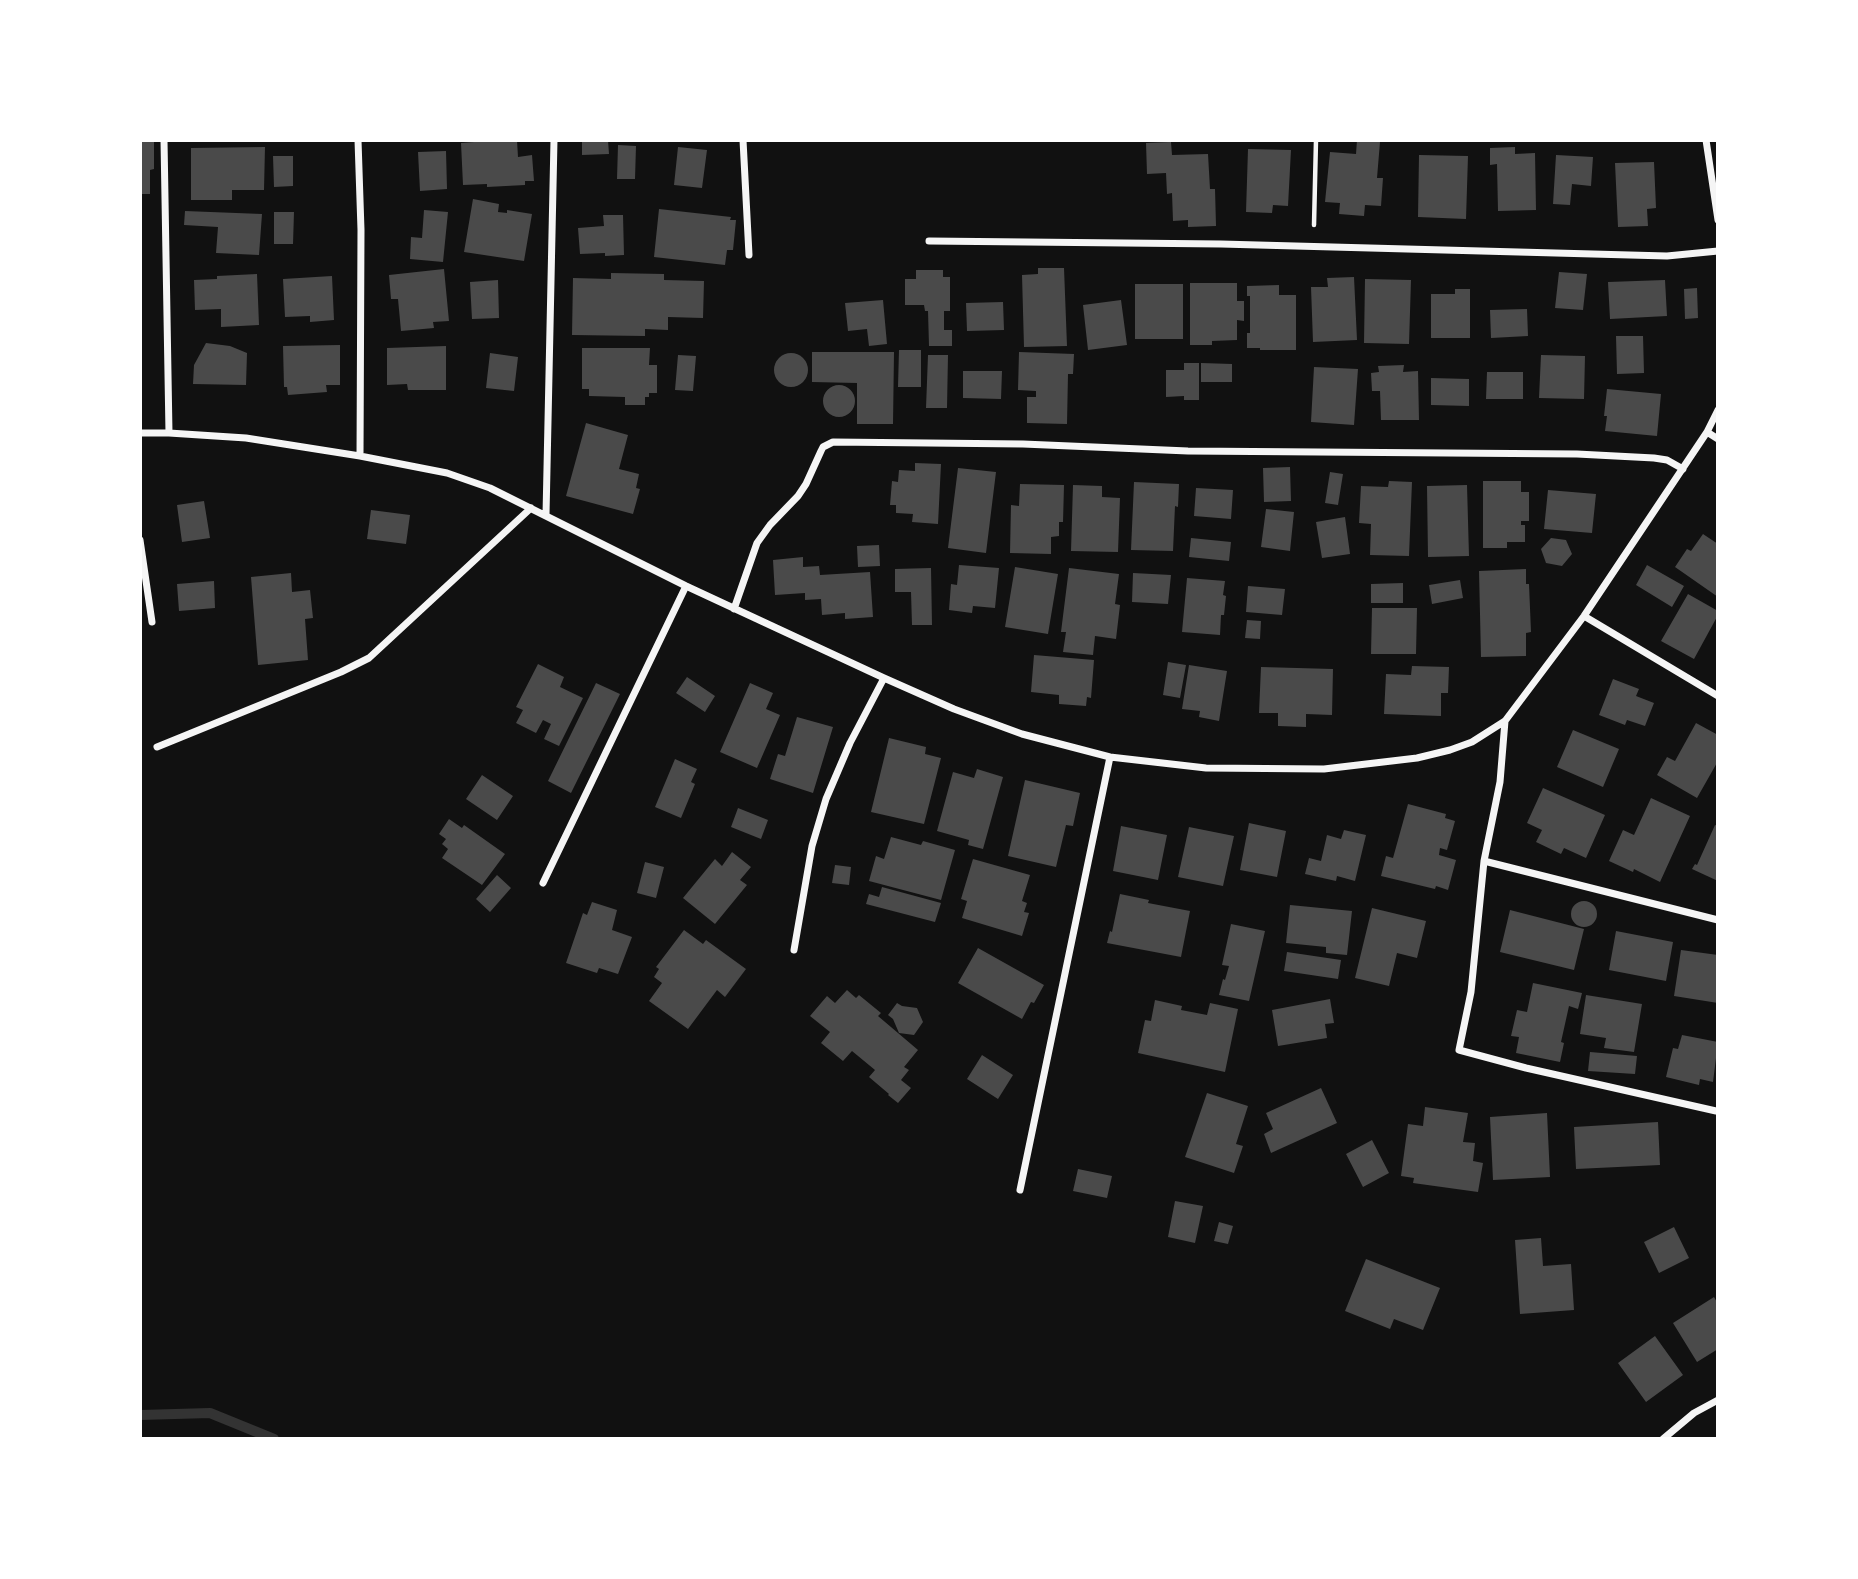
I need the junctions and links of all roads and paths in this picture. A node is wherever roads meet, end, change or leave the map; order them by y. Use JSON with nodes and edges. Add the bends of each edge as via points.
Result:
{"nodes":[{"id":1,"x":164,"y":140,"type":"edge"},
{"id":2,"x":358,"y":140,"type":"edge"},
{"id":3,"x":554,"y":140,"type":"edge"},
{"id":4,"x":743,"y":140,"type":"edge"},
{"id":5,"x":1316,"y":140,"type":"edge"},
{"id":6,"x":1706,"y":140,"type":"edge"},
{"id":7,"x":1718,"y":220,"type":"edge"},
{"id":8,"x":929,"y":241,"type":"dead end"},
{"id":9,"x":1314,"y":246,"type":"junction"},
{"id":10,"x":1718,"y":251,"type":"edge"},
{"id":11,"x":749,"y":255,"type":"dead end"},
{"id":12,"x":1718,"y":410,"type":"edge"},
{"id":13,"x":1707,"y":432,"type":"junction"},
{"id":14,"x":140,"y":433,"type":"edge"},
{"id":15,"x":169,"y":433,"type":"junction"},
{"id":16,"x":1718,"y":439,"type":"edge"},
{"id":17,"x":360,"y":456,"type":"junction"},
{"id":18,"x":1683,"y":469,"type":"junction"},
{"id":19,"x":531,"y":508,"type":"junction"},
{"id":20,"x":546,"y":515,"type":"junction"},
{"id":21,"x":140,"y":540,"type":"edge"},
{"id":22,"x":686,"y":586,"type":"junction"},
{"id":23,"x":734,"y":609,"type":"junction"},
{"id":24,"x":1584,"y":616,"type":"junction"},
{"id":25,"x":152,"y":622,"type":"dead end"},
{"id":26,"x":884,"y":678,"type":"junction"},
{"id":27,"x":1718,"y":696,"type":"edge"},
{"id":28,"x":1505,"y":721,"type":"junction"},
{"id":29,"x":157,"y":747,"type":"dead end"},
{"id":30,"x":1110,"y":757,"type":"junction"},
{"id":31,"x":1484,"y":861,"type":"junction"},
{"id":32,"x":543,"y":883,"type":"dead end"},
{"id":33,"x":1718,"y":920,"type":"edge"},
{"id":34,"x":794,"y":950,"type":"dead end"},
{"id":35,"x":1716,"y":1111,"type":"dead end"},
{"id":36,"x":1020,"y":1190,"type":"dead end"},
{"id":37,"x":1718,"y":1400,"type":"edge"},
{"id":38,"x":1663,"y":1439,"type":"edge"}],
"edges":[{"from":1,"to":15,"type":"street"},
{"from":2,"to":17,"type":"street"},
{"from":3,"to":20,"type":"street"},
{"from":4,"to":11,"type":"street"},
{"from":5,"to":9,"type":"path"},
{"from":6,"to":7,"type":"street"},
{"from":8,"to":9,"type":"street"},
{"from":9,"to":10,"type":"street","via":[[1667,256]]},
{"from":12,"to":13,"type":"street"},
{"from":13,"to":16,"type":"street"},
{"from":13,"to":18,"type":"street"},
{"from":14,"to":15,"type":"street"},
{"from":15,"to":17,"type":"street","via":[[246,438]]},
{"from":17,"to":19,"type":"street","via":[[447,473]]},
{"from":18,"to":23,"type":"street","via":[[1654,458],[1577,454],[833,442],[823,447],[798,496],[757,543]]},
{"from":18,"to":24,"type":"street"},
{"from":19,"to":20,"type":"street"},
{"from":19,"to":29,"type":"street","via":[[369,657]]},
{"from":20,"to":22,"type":"street"},
{"from":21,"to":25,"type":"street"},
{"from":22,"to":23,"type":"street"},
{"from":22,"to":32,"type":"street"},
{"from":23,"to":26,"type":"street"},
{"from":24,"to":27,"type":"street"},
{"from":24,"to":28,"type":"street"},
{"from":26,"to":30,"type":"street","via":[[1022,734]]},
{"from":26,"to":34,"type":"street","via":[[826,799],[812,846]]},
{"from":28,"to":30,"type":"street","via":[[1450,751],[1324,769],[1206,768]]},
{"from":28,"to":31,"type":"street","via":[[1500,782]]},
{"from":30,"to":36,"type":"street"},
{"from":31,"to":33,"type":"street"},
{"from":31,"to":35,"type":"street","via":[[1471,992],[1459,1050]]},
{"from":37,"to":38,"type":"street"}]}
